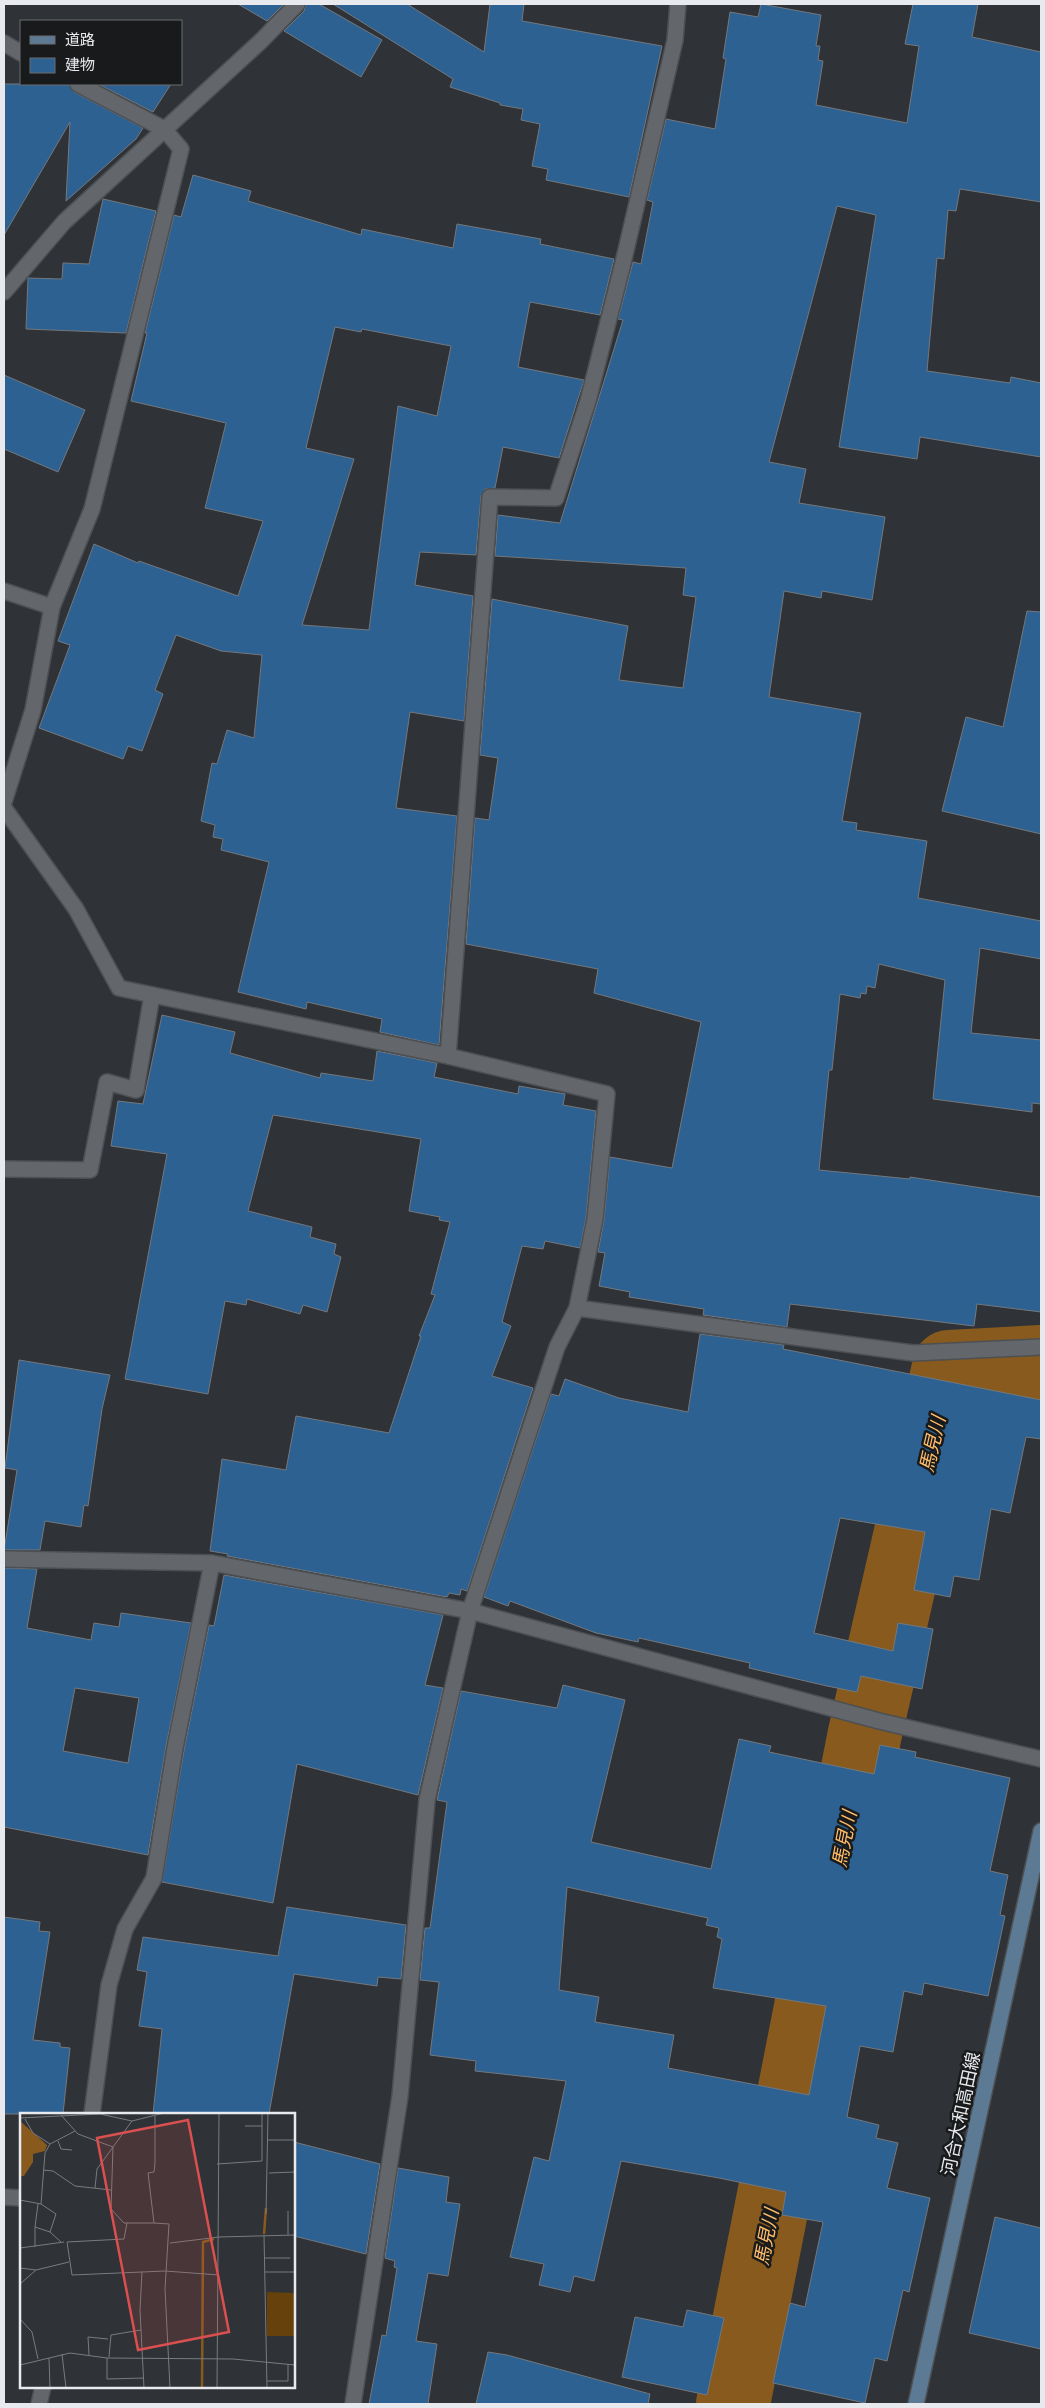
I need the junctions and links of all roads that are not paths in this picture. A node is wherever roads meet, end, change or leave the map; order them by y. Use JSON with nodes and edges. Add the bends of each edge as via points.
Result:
{"nodes":[{"id":1,"x":297,"y":4,"type":"edge"},
{"id":2,"x":678,"y":4,"type":"edge"},
{"id":3,"x":4,"y":43,"type":"edge"},
{"id":4,"x":20,"y":52,"type":"edge"},
{"id":5,"x":80,"y":85,"type":"edge"},
{"id":6,"x":164,"y":129,"type":"junction"},
{"id":7,"x":4,"y":292,"type":"edge"},
{"id":8,"x":4,"y":591,"type":"edge"},
{"id":9,"x":52,"y":607,"type":"junction"},
{"id":10,"x":4,"y":802,"type":"edge"},
{"id":11,"x":4,"y":808,"type":"edge"},
{"id":12,"x":152,"y":995,"type":"junction"},
{"id":13,"x":448,"y":1056,"type":"junction"},
{"id":14,"x":4,"y":1170,"type":"edge"},
{"id":15,"x":578,"y":1308,"type":"junction"},
{"id":16,"x":1041,"y":1347,"type":"edge"},
{"id":17,"x":4,"y":1558,"type":"edge"},
{"id":18,"x":212,"y":1564,"type":"junction"},
{"id":19,"x":470,"y":1611,"type":"junction"},
{"id":20,"x":1041,"y":1759,"type":"edge"},
{"id":21,"x":1041,"y":1831,"type":"edge"},
{"id":22,"x":92,"y":2113,"type":"edge"},
{"id":23,"x":4,"y":2197,"type":"edge"},
{"id":24,"x":20,"y":2198,"type":"edge"},
{"id":25,"x":43,"y":2388,"type":"edge"},
{"id":26,"x":39,"y":2404,"type":"edge"},
{"id":27,"x":353,"y":2404,"type":"edge"},
{"id":28,"x":916,"y":2404,"type":"edge"}],
"edges":[{"from":1,"to":6,"type":"street"},
{"from":2,"to":13,"type":"street","via":[[675,40],[623,263],[588,401],[556,498],[490,497]]},
{"from":3,"to":4,"type":"street"},
{"from":5,"to":6,"type":"street"},
{"from":6,"to":7,"type":"street","via":[[64,222]]},
{"from":6,"to":9,"type":"street","via":[[182,149],[92,509]]},
{"from":8,"to":9,"type":"street"},
{"from":9,"to":10,"type":"street","via":[[33,710]]},
{"from":11,"to":12,"type":"street","via":[[76,909],[119,988]]},
{"from":12,"to":13,"type":"street"},
{"from":12,"to":14,"type":"street","via":[[136,1090],[107,1082],[90,1170]]},
{"from":13,"to":15,"type":"street","via":[[607,1094],[595,1219]]},
{"from":15,"to":16,"type":"street","via":[[913,1353]]},
{"from":15,"to":19,"type":"street","via":[[557,1347]]},
{"from":17,"to":18,"type":"street"},
{"from":18,"to":19,"type":"street"},
{"from":18,"to":22,"type":"street","via":[[175,1748],[154,1878],[125,1929],[108,1985]]},
{"from":19,"to":20,"type":"street","via":[[848,1713]]},
{"from":19,"to":27,"type":"street","via":[[427,1800],[400,2096]]},
{"from":21,"to":28,"type":"main road","name":"河合大和高田線"},
{"from":23,"to":24,"type":"street"},
{"from":25,"to":26,"type":"street"}]}
